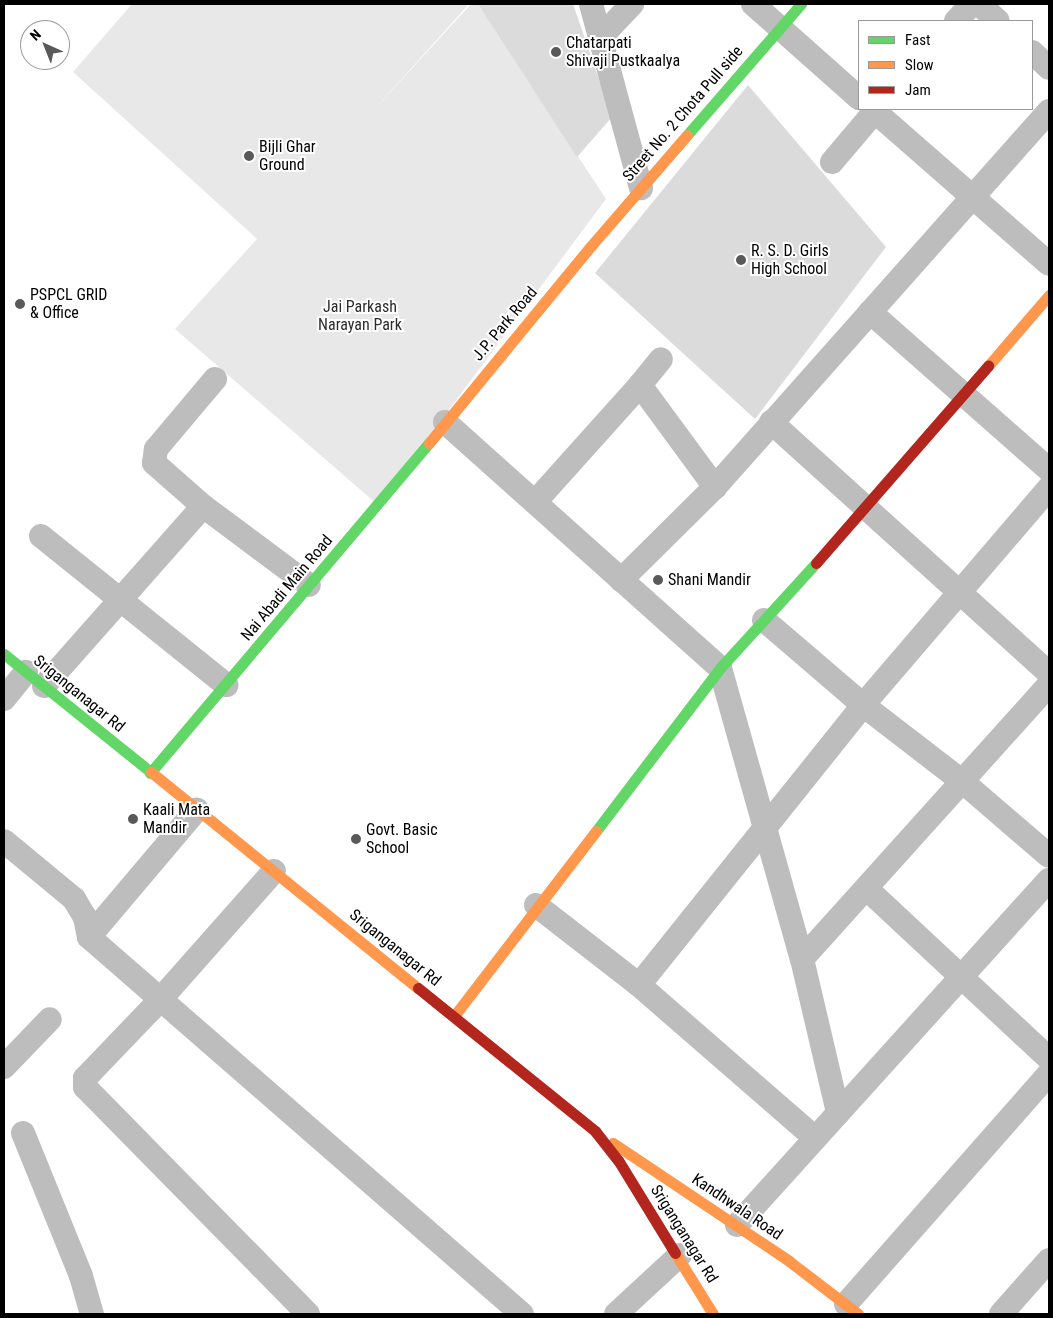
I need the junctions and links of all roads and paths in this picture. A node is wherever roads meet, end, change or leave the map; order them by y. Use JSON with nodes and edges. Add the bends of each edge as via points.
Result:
{"nodes":[{"id":1,"x":591,"y":4,"type":"edge"},
{"id":2,"x":632,"y":4,"type":"edge"},
{"id":3,"x":753,"y":4,"type":"edge"},
{"id":4,"x":801,"y":4,"type":"edge"},
{"id":5,"x":972,"y":4,"type":"edge"},
{"id":6,"x":978,"y":4,"type":"edge"},
{"id":7,"x":957,"y":20,"type":"edge"},
{"id":8,"x":997,"y":20,"type":"edge"},
{"id":9,"x":779,"y":28,"type":"junction"},
{"id":10,"x":600,"y":38,"type":"junction"},
{"id":11,"x":1033,"y":53,"type":"edge"},
{"id":12,"x":1049,"y":68,"type":"edge"},
{"id":13,"x":858,"y":96,"type":"edge"},
{"id":14,"x":869,"y":110,"type":"edge"},
{"id":15,"x":874,"y":110,"type":"edge"},
{"id":16,"x":1049,"y":110,"type":"edge"},
{"id":17,"x":832,"y":162,"type":"dead end"},
{"id":18,"x":641,"y":188,"type":"junction"},
{"id":19,"x":976,"y":197,"type":"junction"},
{"id":20,"x":590,"y":247,"type":"joint"},
{"id":21,"x":1049,"y":264,"type":"edge"},
{"id":22,"x":1049,"y":295,"type":"edge"},
{"id":23,"x":870,"y":312,"type":"junction"},
{"id":24,"x":661,"y":359,"type":"dead end"},
{"id":25,"x":215,"y":379,"type":"dead end"},
{"id":26,"x":640,"y":385,"type":"junction"},
{"id":27,"x":964,"y":396,"type":"junction"},
{"id":28,"x":445,"y":422,"type":"junction"},
{"id":29,"x":771,"y":422,"type":"junction"},
{"id":30,"x":1049,"y":470,"type":"edge"},
{"id":31,"x":716,"y":487,"type":"junction"},
{"id":32,"x":1049,"y":488,"type":"edge"},
{"id":33,"x":535,"y":502,"type":"junction"},
{"id":34,"x":203,"y":506,"type":"junction"},
{"id":35,"x":867,"y":506,"type":"junction"},
{"id":36,"x":41,"y":536,"type":"dead end"},
{"id":37,"x":621,"y":580,"type":"junction"},
{"id":38,"x":309,"y":585,"type":"junction"},
{"id":39,"x":959,"y":592,"type":"junction"},
{"id":40,"x":121,"y":599,"type":"junction"},
{"id":41,"x":764,"y":620,"type":"junction"},
{"id":42,"x":4,"y":654,"type":"edge"},
{"id":43,"x":720,"y":668,"type":"junction"},
{"id":44,"x":1049,"y":673,"type":"edge"},
{"id":45,"x":35,"y":679,"type":"junction"},
{"id":46,"x":226,"y":684,"type":"junction"},
{"id":47,"x":1049,"y":686,"type":"edge"},
{"id":48,"x":4,"y":699,"type":"edge"},
{"id":49,"x":863,"y":705,"type":"junction"},
{"id":50,"x":150,"y":773,"type":"junction"},
{"id":51,"x":963,"y":782,"type":"junction"},
{"id":52,"x":197,"y":809,"type":"junction"},
{"id":53,"x":764,"y":827,"type":"junction"},
{"id":54,"x":4,"y":840,"type":"edge"},
{"id":55,"x":1049,"y":856,"type":"edge"},
{"id":56,"x":274,"y":871,"type":"junction"},
{"id":57,"x":1049,"y":880,"type":"edge"},
{"id":58,"x":867,"y":889,"type":"junction"},
{"id":59,"x":536,"y":905,"type":"junction"},
{"id":60,"x":89,"y":937,"type":"junction"},
{"id":61,"x":802,"y":959,"type":"junction"},
{"id":62,"x":961,"y":978,"type":"junction"},
{"id":63,"x":638,"y":985,"type":"junction"},
{"id":64,"x":159,"y":1001,"type":"junction"},
{"id":65,"x":454,"y":1016,"type":"junction"},
{"id":66,"x":50,"y":1018,"type":"dead end"},
{"id":67,"x":1049,"y":1059,"type":"edge"},
{"id":68,"x":4,"y":1067,"type":"edge"},
{"id":69,"x":1049,"y":1074,"type":"edge"},
{"id":70,"x":838,"y":1113,"type":"junction"},
{"id":71,"x":595,"y":1131,"type":"junction"},
{"id":72,"x":23,"y":1134,"type":"dead end"},
{"id":73,"x":815,"y":1138,"type":"junction"},
{"id":74,"x":737,"y":1225,"type":"junction"},
{"id":75,"x":680,"y":1255,"type":"junction"},
{"id":76,"x":1047,"y":1267,"type":"edge"},
{"id":77,"x":852,"y":1309,"type":"edge"},
{"id":78,"x":92,"y":1314,"type":"edge"},
{"id":79,"x":308,"y":1314,"type":"edge"},
{"id":80,"x":522,"y":1314,"type":"edge"},
{"id":81,"x":616,"y":1314,"type":"edge"},
{"id":82,"x":714,"y":1314,"type":"edge"},
{"id":83,"x":1001,"y":1314,"type":"edge"}],
"edges":[{"from":1,"to":10,"type":"street"},
{"from":2,"to":10,"type":"street"},
{"from":3,"to":9,"type":"street"},
{"from":4,"to":9,"type":"street","name":"Street No. 2 Chota Pull side"},
{"from":5,"to":7,"type":"street"},
{"from":6,"to":8,"type":"street"},
{"from":9,"to":13,"type":"street"},
{"from":9,"to":18,"type":"street","name":"Street No. 2 Chota Pull side"},
{"from":10,"to":18,"type":"street"},
{"from":11,"to":12,"type":"street"},
{"from":14,"to":17,"type":"street"},
{"from":15,"to":19,"type":"street"},
{"from":16,"to":19,"type":"street"},
{"from":18,"to":20,"type":"street","name":"Street No. 2 Chota Pull side"},
{"from":19,"to":21,"type":"street"},
{"from":19,"to":23,"type":"street"},
{"from":20,"to":28,"type":"street","name":"J.P. Park Road"},
{"from":22,"to":27,"type":"street"},
{"from":23,"to":27,"type":"street"},
{"from":23,"to":29,"type":"street"},
{"from":24,"to":26,"type":"street"},
{"from":25,"to":34,"type":"street","via":[[152,457],[161,471]]},
{"from":26,"to":31,"type":"street"},
{"from":26,"to":33,"type":"street"},
{"from":27,"to":30,"type":"street"},
{"from":27,"to":35,"type":"street"},
{"from":28,"to":33,"type":"street"},
{"from":28,"to":38,"type":"street","name":"Nai Abadi Main Road"},
{"from":29,"to":31,"type":"street"},
{"from":29,"to":35,"type":"street"},
{"from":31,"to":37,"type":"street"},
{"from":32,"to":39,"type":"street"},
{"from":33,"to":37,"type":"street"},
{"from":34,"to":38,"type":"street"},
{"from":34,"to":40,"type":"street"},
{"from":35,"to":39,"type":"street"},
{"from":35,"to":41,"type":"street"},
{"from":36,"to":40,"type":"street"},
{"from":37,"to":43,"type":"street"},
{"from":38,"to":46,"type":"street","name":"Nai Abadi Main Road"},
{"from":39,"to":44,"type":"street"},
{"from":39,"to":49,"type":"street"},
{"from":40,"to":45,"type":"street"},
{"from":40,"to":46,"type":"street"},
{"from":41,"to":43,"type":"street"},
{"from":41,"to":49,"type":"street"},
{"from":42,"to":45,"type":"street","name":"Sriganganagar Rd"},
{"from":43,"to":53,"type":"street"},
{"from":43,"to":59,"type":"street"},
{"from":45,"to":48,"type":"street"},
{"from":45,"to":50,"type":"street","name":"Sriganganagar Rd"},
{"from":46,"to":50,"type":"street","name":"Nai Abadi Main Road"},
{"from":47,"to":51,"type":"street"},
{"from":49,"to":51,"type":"street"},
{"from":49,"to":53,"type":"street"},
{"from":50,"to":52,"type":"street","name":"Sriganganagar Rd"},
{"from":51,"to":55,"type":"street"},
{"from":51,"to":58,"type":"street"},
{"from":52,"to":56,"type":"street","name":"Sriganganagar Rd"},
{"from":52,"to":60,"type":"street"},
{"from":53,"to":61,"type":"street"},
{"from":53,"to":63,"type":"street"},
{"from":54,"to":60,"type":"street","via":[[74,899],[84,917]]},
{"from":56,"to":64,"type":"street"},
{"from":56,"to":65,"type":"street","name":"Sriganganagar Rd"},
{"from":57,"to":62,"type":"street"},
{"from":58,"to":61,"type":"street"},
{"from":58,"to":62,"type":"street"},
{"from":59,"to":63,"type":"street"},
{"from":59,"to":65,"type":"street"},
{"from":60,"to":64,"type":"street"},
{"from":61,"to":70,"type":"street"},
{"from":62,"to":67,"type":"street"},
{"from":62,"to":70,"type":"street"},
{"from":63,"to":73,"type":"street"},
{"from":64,"to":79,"type":"street","via":[[85,1078],[85,1087]]},
{"from":64,"to":80,"type":"street"},
{"from":65,"to":71,"type":"street","name":"Sriganganagar Rd"},
{"from":66,"to":68,"type":"street"},
{"from":69,"to":77,"type":"street"},
{"from":70,"to":73,"type":"street"},
{"from":71,"to":74,"type":"street","name":"Kandhwala Road"},
{"from":71,"to":75,"type":"street","name":"Sriganganagar Rd","via":[[618,1160]]},
{"from":72,"to":78,"type":"street","via":[[81,1276]]},
{"from":73,"to":74,"type":"street"},
{"from":74,"to":77,"type":"street","name":"Kandhwala Road"},
{"from":75,"to":81,"type":"street"},
{"from":75,"to":82,"type":"street","name":"Sriganganagar Rd"},
{"from":76,"to":83,"type":"street"}]}
